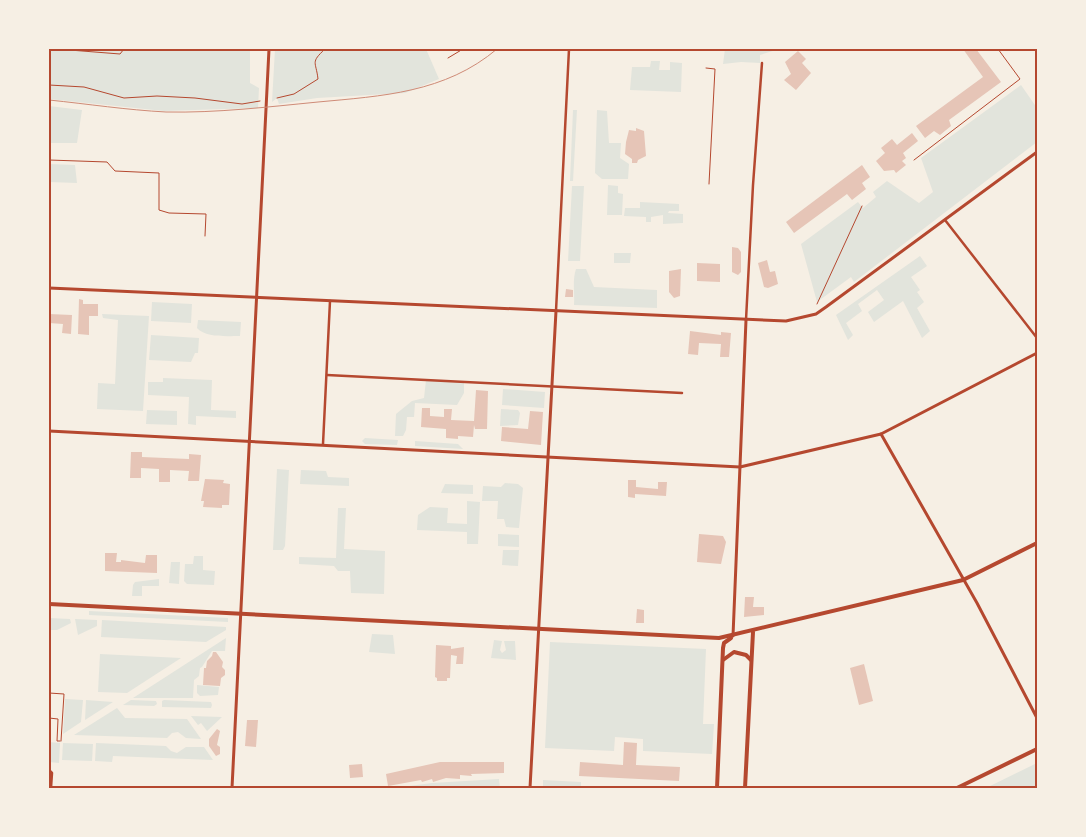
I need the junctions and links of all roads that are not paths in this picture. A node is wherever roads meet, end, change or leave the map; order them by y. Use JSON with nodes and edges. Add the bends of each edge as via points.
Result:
{"nodes":[{"id":1,"x":57,"y":49,"type":"edge"},
{"id":2,"x":124,"y":49,"type":"edge"},
{"id":3,"x":269,"y":49,"type":"edge"},
{"id":4,"x":463,"y":49,"type":"edge"},
{"id":5,"x":569,"y":49,"type":"edge"},
{"id":6,"x":998,"y":49,"type":"edge"},
{"id":7,"x":448,"y":58,"type":"dead end"},
{"id":8,"x":762,"y":63,"type":"dead end"},
{"id":9,"x":706,"y":68,"type":"dead end"},
{"id":10,"x":1037,"y":152,"type":"edge"},
{"id":11,"x":49,"y":160,"type":"edge"},
{"id":12,"x":914,"y":160,"type":"dead end"},
{"id":13,"x":709,"y":184,"type":"dead end"},
{"id":14,"x":945,"y":220,"type":"junction"},
{"id":15,"x":205,"y":236,"type":"dead end"},
{"id":16,"x":49,"y":288,"type":"edge"},
{"id":17,"x":257,"y":298,"type":"junction"},
{"id":18,"x":330,"y":301,"type":"junction"},
{"id":19,"x":556,"y":311,"type":"junction"},
{"id":20,"x":746,"y":320,"type":"junction"},
{"id":21,"x":1037,"y":338,"type":"edge"},
{"id":22,"x":1037,"y":353,"type":"edge"},
{"id":23,"x":327,"y":375,"type":"junction"},
{"id":24,"x":552,"y":387,"type":"junction"},
{"id":25,"x":682,"y":393,"type":"dead end"},
{"id":26,"x":49,"y":431,"type":"edge"},
{"id":27,"x":881,"y":434,"type":"junction"},
{"id":28,"x":250,"y":441,"type":"junction"},
{"id":29,"x":323,"y":444,"type":"junction"},
{"id":30,"x":548,"y":456,"type":"junction"},
{"id":31,"x":740,"y":467,"type":"junction"},
{"id":32,"x":1037,"y":543,"type":"edge"},
{"id":33,"x":963,"y":580,"type":"junction"},
{"id":34,"x":49,"y":604,"type":"edge"},
{"id":35,"x":241,"y":614,"type":"junction"},
{"id":36,"x":538,"y":630,"type":"junction"},
{"id":37,"x":752,"y":632,"type":"junction"},
{"id":38,"x":733,"y":636,"type":"junction"},
{"id":39,"x":723,"y":660,"type":"junction"},
{"id":40,"x":751,"y":660,"type":"junction"},
{"id":41,"x":1037,"y":718,"type":"edge"},
{"id":42,"x":1037,"y":749,"type":"edge"},
{"id":43,"x":49,"y":770,"type":"edge"},
{"id":44,"x":51,"y":788,"type":"edge"},
{"id":45,"x":232,"y":788,"type":"edge"},
{"id":46,"x":530,"y":788,"type":"edge"},
{"id":47,"x":717,"y":788,"type":"edge"},
{"id":48,"x":745,"y":788,"type":"edge"},
{"id":49,"x":957,"y":788,"type":"edge"}],
"edges":[{"from":1,"to":2,"type":"lane","via":[[120,54]]},
{"from":3,"to":17,"type":"street"},
{"from":4,"to":7,"type":"lane"},
{"from":5,"to":19,"type":"street"},
{"from":6,"to":12,"type":"lane","via":[[1020,79]]},
{"from":8,"to":20,"type":"street"},
{"from":9,"to":13,"type":"lane","via":[[714,69]]},
{"from":10,"to":14,"type":"street"},
{"from":11,"to":15,"type":"lane","via":[[107,162],[115,171],[159,173],[159,210],[206,214]]},
{"from":14,"to":20,"type":"street","via":[[816,314],[786,321]]},
{"from":14,"to":21,"type":"street"},
{"from":16,"to":17,"type":"street"},
{"from":17,"to":18,"type":"street"},
{"from":17,"to":28,"type":"street"},
{"from":18,"to":19,"type":"street"},
{"from":18,"to":23,"type":"street"},
{"from":19,"to":20,"type":"street"},
{"from":19,"to":24,"type":"street"},
{"from":20,"to":31,"type":"street"},
{"from":22,"to":27,"type":"street"},
{"from":23,"to":24,"type":"street"},
{"from":23,"to":29,"type":"street"},
{"from":24,"to":25,"type":"street"},
{"from":24,"to":30,"type":"street"},
{"from":26,"to":28,"type":"street"},
{"from":27,"to":31,"type":"street"},
{"from":27,"to":33,"type":"street"},
{"from":28,"to":29,"type":"street"},
{"from":28,"to":35,"type":"street"},
{"from":29,"to":30,"type":"street"},
{"from":30,"to":31,"type":"street"},
{"from":30,"to":36,"type":"street"},
{"from":31,"to":38,"type":"street"},
{"from":32,"to":33,"type":"main road"},
{"from":33,"to":37,"type":"main road"},
{"from":33,"to":41,"type":"street"},
{"from":34,"to":35,"type":"main road"},
{"from":35,"to":36,"type":"main road"},
{"from":35,"to":45,"type":"street"},
{"from":36,"to":38,"type":"main road"},
{"from":36,"to":46,"type":"street"},
{"from":37,"to":38,"type":"main road"},
{"from":37,"to":40,"type":"main road"},
{"from":38,"to":39,"type":"main road","via":[[724,643]]},
{"from":39,"to":40,"type":"main road","via":[[734,652]]},
{"from":39,"to":47,"type":"main road"},
{"from":40,"to":48,"type":"main road"},
{"from":42,"to":49,"type":"main road"},
{"from":43,"to":44,"type":"street","via":[[52,773]]}]}
